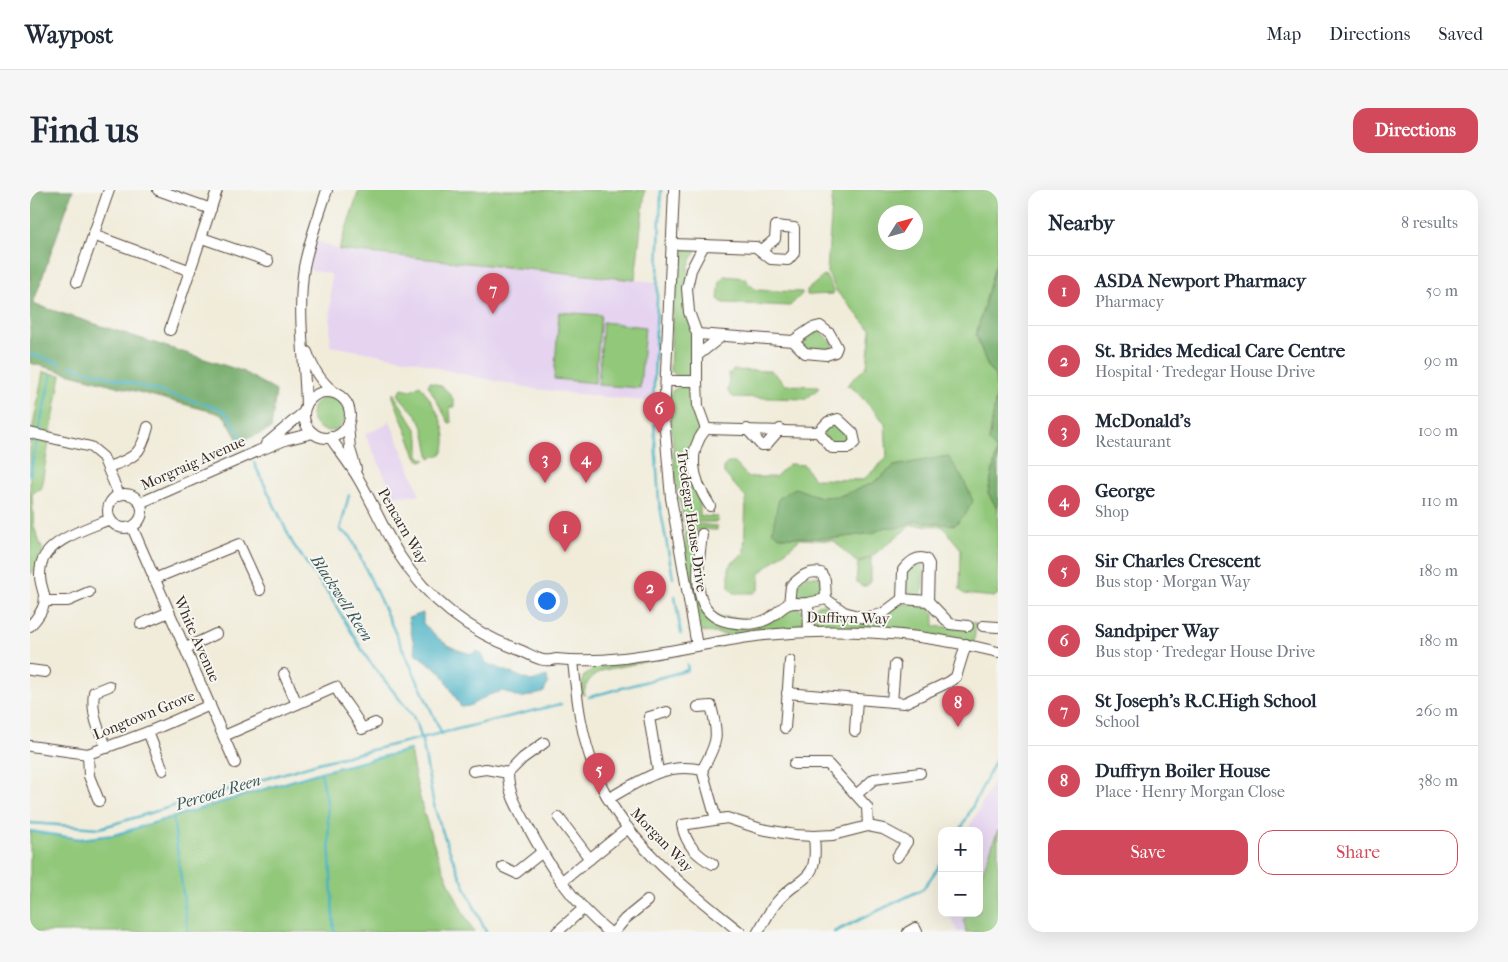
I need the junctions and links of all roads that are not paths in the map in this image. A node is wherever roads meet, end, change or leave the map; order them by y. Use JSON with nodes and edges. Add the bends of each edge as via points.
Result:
{"nodes":[{"id":1,"x":109,"y":190,"type":"edge"},
{"id":2,"x":158,"y":190,"type":"edge"},
{"id":3,"x":217,"y":190,"type":"edge"},
{"id":4,"x":327,"y":190,"type":"edge"},
{"id":5,"x":674,"y":190,"type":"edge"},
{"id":6,"x":212,"y":209,"type":"junction"},
{"id":7,"x":93,"y":235,"type":"junction"},
{"id":8,"x":202,"y":238,"type":"junction"},
{"id":9,"x":672,"y":244,"type":"junction"},
{"id":10,"x":704,"y":245,"type":"junction"},
{"id":11,"x":762,"y":250,"type":"dead end"},
{"id":12,"x":268,"y":260,"type":"dead end"},
{"id":13,"x":191,"y":271,"type":"junction"},
{"id":14,"x":77,"y":282,"type":"dead end"},
{"id":15,"x":170,"y":330,"type":"dead end"},
{"id":16,"x":696,"y":334,"type":"junction"},
{"id":17,"x":722,"y":336,"type":"junction"},
{"id":18,"x":793,"y":341,"type":"dead end"},
{"id":19,"x":303,"y":342,"type":"junction"},
{"id":20,"x":698,"y":354,"type":"junction"},
{"id":21,"x":666,"y":381,"type":"junction"},
{"id":22,"x":697,"y":381,"type":"junction"},
{"id":23,"x":336,"y":394,"type":"junction"},
{"id":24,"x":305,"y":409,"type":"junction"},
{"id":25,"x":348,"y":424,"type":"junction"},
{"id":26,"x":148,"y":428,"type":"dead end"},
{"id":27,"x":706,"y":429,"type":"junction"},
{"id":28,"x":747,"y":429,"type":"junction"},
{"id":29,"x":780,"y":430,"type":"junction"},
{"id":30,"x":818,"y":432,"type":"dead end"},
{"id":31,"x":313,"y":433,"type":"junction"},
{"id":32,"x":31,"y":434,"type":"edge"},
{"id":33,"x":330,"y":437,"type":"junction"},
{"id":34,"x":258,"y":451,"type":"junction"},
{"id":35,"x":108,"y":467,"type":"junction"},
{"id":36,"x":358,"y":478,"type":"junction"},
{"id":37,"x":119,"y":495,"type":"junction"},
{"id":38,"x":140,"y":503,"type":"junction"},
{"id":39,"x":710,"y":506,"type":"dead end"},
{"id":40,"x":110,"y":519,"type":"junction"},
{"id":41,"x":132,"y":527,"type":"junction"},
{"id":42,"x":702,"y":534,"type":"dead end"},
{"id":43,"x":154,"y":579,"type":"junction"},
{"id":44,"x":260,"y":590,"type":"dead end"},
{"id":45,"x":89,"y":592,"type":"dead end"},
{"id":46,"x":826,"y":599,"type":"junction"},
{"id":47,"x":902,"y":599,"type":"junction"},
{"id":48,"x":928,"y":600,"type":"junction"},
{"id":49,"x":46,"y":601,"type":"junction"},
{"id":50,"x":808,"y":603,"type":"junction"},
{"id":51,"x":789,"y":604,"type":"junction"},
{"id":52,"x":169,"y":612,"type":"junction"},
{"id":53,"x":141,"y":624,"type":"dead end"},
{"id":54,"x":30,"y":626,"type":"edge"},
{"id":55,"x":968,"y":626,"type":"dead end"},
{"id":56,"x":983,"y":626,"type":"dead end"},
{"id":57,"x":998,"y":627,"type":"edge"},
{"id":58,"x":810,"y":632,"type":"junction"},
{"id":59,"x":216,"y":634,"type":"dead end"},
{"id":60,"x":966,"y":644,"type":"junction"},
{"id":61,"x":698,"y":646,"type":"junction"},
{"id":62,"x":186,"y":648,"type":"junction"},
{"id":63,"x":998,"y":652,"type":"edge"},
{"id":64,"x":574,"y":661,"type":"junction"},
{"id":65,"x":790,"y":661,"type":"dead end"},
{"id":66,"x":895,"y":665,"type":"dead end"},
{"id":67,"x":30,"y":670,"type":"edge"},
{"id":68,"x":45,"y":672,"type":"dead end"},
{"id":69,"x":284,"y":674,"type":"dead end"},
{"id":70,"x":108,"y":686,"type":"dead end"},
{"id":71,"x":787,"y":693,"type":"junction"},
{"id":72,"x":858,"y":699,"type":"junction"},
{"id":73,"x":892,"y":702,"type":"junction"},
{"id":74,"x":210,"y":704,"type":"junction"},
{"id":75,"x":297,"y":704,"type":"junction"},
{"id":76,"x":698,"y":707,"type":"dead end"},
{"id":77,"x":668,"y":712,"type":"dead end"},
{"id":78,"x":376,"y":723,"type":"dead end"},
{"id":79,"x":785,"y":728,"type":"dead end"},
{"id":80,"x":855,"y":731,"type":"dead end"},
{"id":81,"x":148,"y":732,"type":"junction"},
{"id":82,"x":224,"y":736,"type":"junction"},
{"id":83,"x":544,"y":742,"type":"dead end"},
{"id":84,"x":30,"y":746,"type":"edge"},
{"id":85,"x":107,"y":748,"type":"junction"},
{"id":86,"x":88,"y":754,"type":"junction"},
{"id":87,"x":235,"y":763,"type":"dead end"},
{"id":88,"x":794,"y":764,"type":"dead end"},
{"id":89,"x":163,"y":770,"type":"dead end"},
{"id":90,"x":702,"y":770,"type":"junction"},
{"id":91,"x":473,"y":771,"type":"dead end"},
{"id":92,"x":658,"y":771,"type":"junction"},
{"id":93,"x":920,"y":772,"type":"dead end"},
{"id":94,"x":508,"y":773,"type":"junction"},
{"id":95,"x":857,"y":794,"type":"junction"},
{"id":96,"x":608,"y":799,"type":"junction"},
{"id":97,"x":99,"y":801,"type":"dead end"},
{"id":98,"x":559,"y":818,"type":"dead end"},
{"id":99,"x":716,"y":819,"type":"junction"},
{"id":100,"x":868,"y":826,"type":"junction"},
{"id":101,"x":628,"y":828,"type":"junction"},
{"id":102,"x":814,"y":836,"type":"junction"},
{"id":103,"x":541,"y":853,"type":"junction"},
{"id":104,"x":897,"y":857,"type":"dead end"},
{"id":105,"x":590,"y":859,"type":"junction"},
{"id":106,"x":713,"y":864,"type":"dead end"},
{"id":107,"x":503,"y":868,"type":"dead end"},
{"id":108,"x":560,"y":882,"type":"junction"},
{"id":109,"x":647,"y":901,"type":"dead end"},
{"id":110,"x":583,"y":909,"type":"junction"},
{"id":111,"x":557,"y":932,"type":"edge"},
{"id":112,"x":609,"y":932,"type":"edge"},
{"id":113,"x":614,"y":932,"type":"edge"},
{"id":114,"x":740,"y":932,"type":"edge"},
{"id":115,"x":758,"y":932,"type":"edge"},
{"id":116,"x":908,"y":932,"type":"edge"},
{"id":117,"x":917,"y":932,"type":"edge"}],
"edges":[{"from":1,"to":7,"type":"street"},
{"from":2,"to":6,"type":"street"},
{"from":3,"to":6,"type":"street"},
{"from":4,"to":19,"type":"street","via":[[304,269]]},
{"from":5,"to":9,"type":"street","name":"Tredegar House Drive"},
{"from":6,"to":8,"type":"street"},
{"from":7,"to":13,"type":"street"},
{"from":7,"to":14,"type":"street"},
{"from":8,"to":12,"type":"street"},
{"from":8,"to":13,"type":"street"},
{"from":9,"to":10,"type":"street"},
{"from":9,"to":21,"type":"street","name":"Tredegar House Drive"},
{"from":10,"to":11,"type":"street","via":[[752,246]]},
{"from":10,"to":16,"type":"street","via":[[691,270],[688,288],[689,312]]},
{"from":13,"to":15,"type":"street"},
{"from":16,"to":17,"type":"street"},
{"from":16,"to":20,"type":"street"},
{"from":17,"to":18,"type":"street"},
{"from":17,"to":20,"type":"street"},
{"from":19,"to":23,"type":"street","via":[[315,372]]},
{"from":19,"to":24,"type":"street"},
{"from":20,"to":22,"type":"street"},
{"from":21,"to":22,"type":"street"},
{"from":21,"to":61,"type":"street","name":"Tredegar House Drive","via":[[664,418],[668,470]]},
{"from":22,"to":27,"type":"street","via":[[698,406]]},
{"from":23,"to":24,"type":"street","via":[[315,395]]},
{"from":23,"to":25,"type":"street","via":[[348,406]]},
{"from":24,"to":31,"type":"street","via":[[307,427]]},
{"from":24,"to":34,"type":"street","name":"Morgraig Avenue"},
{"from":25,"to":33,"type":"street","via":[[340,433]]},
{"from":25,"to":36,"type":"street","name":"Pencarn Way","via":[[350,449]]},
{"from":26,"to":35,"type":"street","via":[[144,445],[137,455]]},
{"from":27,"to":28,"type":"street"},
{"from":27,"to":39,"type":"street","via":[[695,450],[694,475]]},
{"from":28,"to":29,"type":"street"},
{"from":28,"to":29,"type":"street","via":[[761,445],[766,445]]},
{"from":29,"to":30,"type":"street"},
{"from":31,"to":33,"type":"street"},
{"from":31,"to":34,"type":"street","name":"Morgraig Avenue"},
{"from":32,"to":35,"type":"street","via":[[91,448],[103,457]]},
{"from":33,"to":36,"type":"street","name":"Pencarn Way"},
{"from":34,"to":38,"type":"street","name":"Morgraig Avenue"},
{"from":35,"to":37,"type":"street"},
{"from":36,"to":64,"type":"street","name":"Pencarn Way","via":[[401,557],[443,606],[495,640],[524,652]]},
{"from":37,"to":38,"type":"street","name":"Morgraig Avenue","via":[[130,494]]},
{"from":37,"to":40,"type":"street","via":[[110,504]]},
{"from":38,"to":41,"type":"street","name":"Morgraig Avenue","via":[[140,521]]},
{"from":40,"to":41,"type":"street","via":[[117,527]]},
{"from":40,"to":49,"type":"street","via":[[69,536],[51,548],[41,565]]},
{"from":41,"to":43,"type":"street","name":"White Avenue"},
{"from":42,"to":51,"type":"street","via":[[698,591],[711,614],[731,622],[761,622],[775,616]]},
{"from":43,"to":44,"type":"street","via":[[239,544]]},
{"from":43,"to":52,"type":"street","name":"White Avenue"},
{"from":45,"to":49,"type":"street","via":[[68,601]]},
{"from":46,"to":47,"type":"street","via":[[844,612],[864,618],[882,614]]},
{"from":46,"to":50,"type":"street"},
{"from":46,"to":51,"type":"street","via":[[824,577],[821,573],[811,572],[791,586]]},
{"from":47,"to":48,"type":"street"},
{"from":47,"to":48,"type":"street","via":[[903,570],[922,558],[930,568]]},
{"from":48,"to":55,"type":"street","via":[[950,624]]},
{"from":49,"to":54,"type":"street"},
{"from":50,"to":51,"type":"street"},
{"from":50,"to":58,"type":"street"},
{"from":52,"to":53,"type":"street"},
{"from":52,"to":62,"type":"street","name":"White Avenue"},
{"from":56,"to":57,"type":"street"},
{"from":58,"to":60,"type":"street","name":"Duffryn Way","via":[[896,634]]},
{"from":58,"to":61,"type":"street","name":"Duffryn Way","via":[[763,635]]},
{"from":59,"to":62,"type":"street"},
{"from":60,"to":63,"type":"street","name":"Duffryn Way"},
{"from":60,"to":73,"type":"street","via":[[960,669],[949,682],[904,703]]},
{"from":61,"to":64,"type":"street","name":"Pencarn Way","via":[[625,660]]},
{"from":62,"to":74,"type":"street","name":"White Avenue"},
{"from":64,"to":96,"type":"street","name":"Morgan Way","via":[[584,734],[595,772]]},
{"from":65,"to":71,"type":"street"},
{"from":66,"to":73,"type":"street"},
{"from":67,"to":68,"type":"street"},
{"from":69,"to":75,"type":"street"},
{"from":70,"to":85,"type":"street","via":[[94,692],[93,704],[96,725]]},
{"from":71,"to":72,"type":"street"},
{"from":71,"to":79,"type":"street"},
{"from":72,"to":73,"type":"street"},
{"from":72,"to":80,"type":"street"},
{"from":74,"to":81,"type":"street","name":"Longtown Grove"},
{"from":74,"to":82,"type":"street","name":"White Avenue"},
{"from":75,"to":78,"type":"street","via":[[336,687],[362,728]]},
{"from":75,"to":82,"type":"street"},
{"from":76,"to":90,"type":"street","via":[[711,706],[717,732],[715,748]]},
{"from":77,"to":92,"type":"street","via":[[649,717]]},
{"from":81,"to":85,"type":"street","name":"Longtown Grove"},
{"from":81,"to":89,"type":"street"},
{"from":82,"to":87,"type":"street","name":"White Avenue"},
{"from":83,"to":94,"type":"street"},
{"from":84,"to":86,"type":"street","name":"Longtown Grove"},
{"from":85,"to":86,"type":"street","name":"Longtown Grove"},
{"from":86,"to":97,"type":"street","via":[[89,776]]},
{"from":88,"to":95,"type":"street","via":[[828,764]]},
{"from":90,"to":92,"type":"street","via":[[687,766]]},
{"from":90,"to":99,"type":"street"},
{"from":91,"to":94,"type":"street","via":[[486,769]]},
{"from":92,"to":96,"type":"street"},
{"from":93,"to":95,"type":"street","via":[[874,778]]},
{"from":94,"to":103,"type":"street","via":[[512,797]]},
{"from":95,"to":100,"type":"street","via":[[867,807]]},
{"from":96,"to":101,"type":"street","name":"Morgan Way"},
{"from":98,"to":105,"type":"street"},
{"from":99,"to":102,"type":"street","via":[[727,818],[795,836]]},
{"from":99,"to":106,"type":"street","via":[[678,824],[685,840]]},
{"from":100,"to":102,"type":"street","via":[[833,836]]},
{"from":100,"to":104,"type":"street","via":[[882,829],[907,842]]},
{"from":101,"to":105,"type":"street"},
{"from":101,"to":114,"type":"street","name":"Morgan Way","via":[[667,868]]},
{"from":102,"to":115,"type":"street","via":[[812,870],[776,902]]},
{"from":103,"to":107,"type":"street","via":[[516,873]]},
{"from":103,"to":108,"type":"street"},
{"from":105,"to":108,"type":"street"},
{"from":108,"to":110,"type":"street"},
{"from":109,"to":113,"type":"street"},
{"from":110,"to":111,"type":"street"},
{"from":110,"to":112,"type":"street"},
{"from":116,"to":117,"type":"street","via":[[915,928]]}]}
